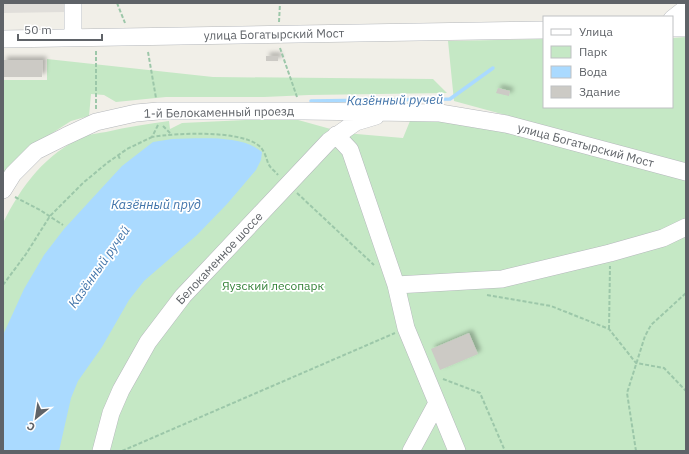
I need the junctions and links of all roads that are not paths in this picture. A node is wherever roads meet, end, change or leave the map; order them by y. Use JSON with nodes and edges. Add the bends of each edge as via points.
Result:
{"nodes":[{"id":1,"x":73,"y":3,"type":"edge"},
{"id":2,"x":686,"y":8,"type":"edge"},
{"id":3,"x":673,"y":18,"type":"edge"},
{"id":4,"x":673,"y":28,"type":"edge"},
{"id":5,"x":686,"y":28,"type":"edge"},
{"id":6,"x":543,"y":30,"type":"edge"},
{"id":7,"x":3,"y":38,"type":"edge"},
{"id":8,"x":73,"y":38,"type":"junction"},
{"id":9,"x":390,"y":112,"type":"junction"},
{"id":10,"x":356,"y":122,"type":"junction"},
{"id":11,"x":336,"y":135,"type":"junction"},
{"id":12,"x":350,"y":150,"type":"junction"},
{"id":13,"x":686,"y":172,"type":"edge"},
{"id":14,"x":10,"y":194,"type":"edge"},
{"id":15,"x":686,"y":227,"type":"edge"},
{"id":16,"x":396,"y":285,"type":"junction"},
{"id":17,"x":437,"y":403,"type":"junction"},
{"id":18,"x":101,"y":451,"type":"edge"},
{"id":19,"x":411,"y":451,"type":"edge"},
{"id":20,"x":456,"y":451,"type":"edge"}],
"edges":[{"from":1,"to":8,"type":"street"},
{"from":2,"to":3,"type":"street"},
{"from":4,"to":5,"type":"street"},
{"from":6,"to":8,"type":"street","name":"улица Богатырский Мост"},
{"from":7,"to":8,"type":"street","name":"улица Богатырский Мост"},
{"from":9,"to":10,"type":"street","name":"Белокаменное шоссе"},
{"from":9,"to":13,"type":"street","name":"улица Богатырский Мост","via":[[440,113],[506,124]]},
{"from":9,"to":14,"type":"street","name":"1-й Белокаменный проезд","via":[[302,111],[160,126],[136,113],[96,122],[36,151],[13,174]]},
{"from":10,"to":11,"type":"street","name":"Белокаменное шоссе"},
{"from":10,"to":12,"type":"street"},
{"from":11,"to":12,"type":"street"},
{"from":11,"to":18,"type":"street","name":"Белокаменное шоссе","via":[[283,179],[260,213],[183,296],[148,342],[111,413]]},
{"from":12,"to":16,"type":"street"},
{"from":15,"to":16,"type":"street","via":[[663,238],[610,253],[502,279]]},
{"from":16,"to":17,"type":"street","via":[[406,328],[422,346],[425,373]]},
{"from":17,"to":19,"type":"street"},
{"from":17,"to":20,"type":"street"}]}
